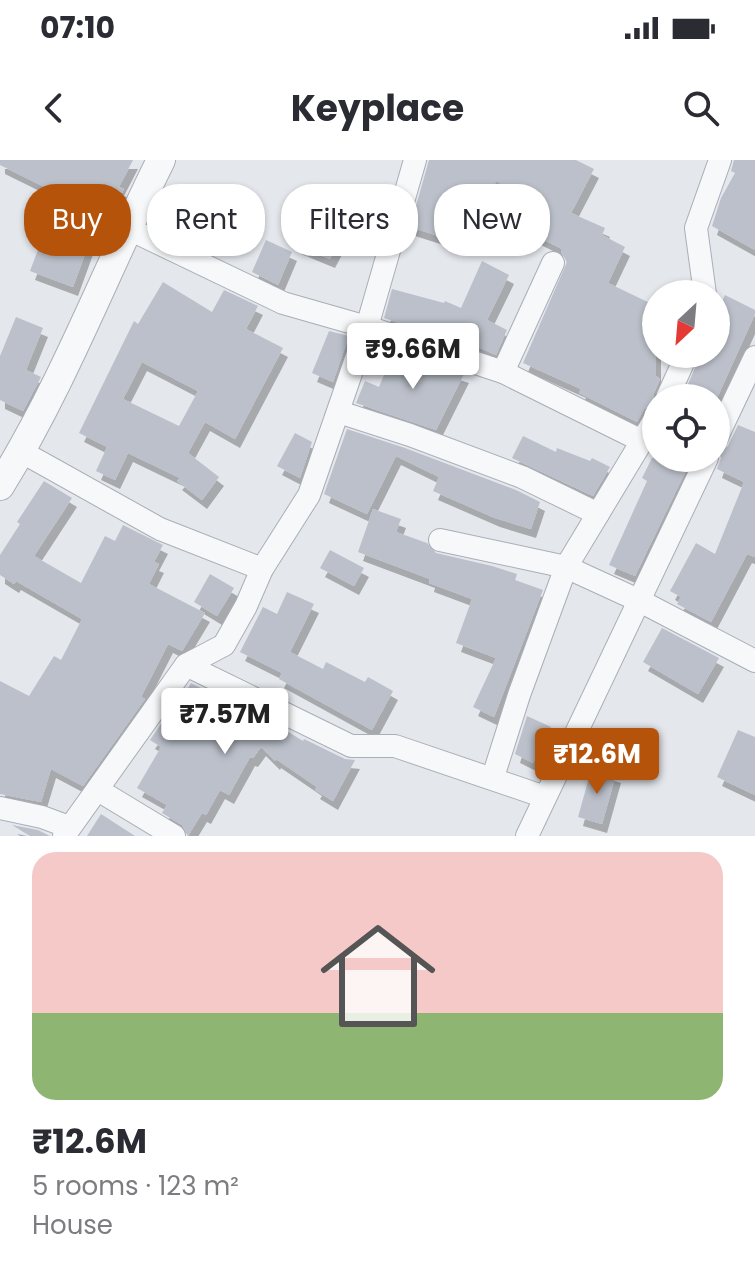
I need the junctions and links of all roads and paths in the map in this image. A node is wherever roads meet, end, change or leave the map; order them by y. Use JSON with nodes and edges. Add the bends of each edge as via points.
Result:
{"nodes":[{"id":1,"x":161,"y":160,"type":"edge"},
{"id":2,"x":415,"y":160,"type":"edge"},
{"id":3,"x":720,"y":160,"type":"edge"},
{"id":4,"x":131,"y":220,"type":"edge"},
{"id":5,"x":131,"y":230,"type":"edge"},
{"id":6,"x":115,"y":256,"type":"edge"},
{"id":7,"x":553,"y":263,"type":"dead end"},
{"id":8,"x":703,"y":280,"type":"edge"},
{"id":9,"x":367,"y":327,"type":"junction"},
{"id":10,"x":755,"y":357,"type":"edge"},
{"id":11,"x":503,"y":372,"type":"junction"},
{"id":12,"x":730,"y":410,"type":"edge"},
{"id":13,"x":339,"y":412,"type":"junction"},
{"id":14,"x":642,"y":441,"type":"joint"},
{"id":15,"x":22,"y":452,"type":"junction"},
{"id":16,"x":700,"y":472,"type":"edge"},
{"id":17,"x":2,"y":479,"type":"edge"},
{"id":18,"x":598,"y":514,"type":"junction"},
{"id":19,"x":440,"y":540,"type":"dead end"},
{"id":20,"x":566,"y":567,"type":"junction"},
{"id":21,"x":262,"y":569,"type":"junction"},
{"id":22,"x":640,"y":601,"type":"junction"},
{"id":23,"x":755,"y":661,"type":"edge"},
{"id":24,"x":186,"y":665,"type":"junction"},
{"id":25,"x":493,"y":777,"type":"junction"},
{"id":26,"x":98,"y":790,"type":"junction"},
{"id":27,"x":545,"y":797,"type":"junction"},
{"id":28,"x":0,"y":808,"type":"edge"},
{"id":29,"x":66,"y":832,"type":"edge"},
{"id":30,"x":174,"y":836,"type":"edge"},
{"id":31,"x":527,"y":836,"type":"edge"}],
"edges":[{"from":1,"to":4,"type":"street"},
{"from":2,"to":9,"type":"street"},
{"from":3,"to":8,"type":"street","via":[[696,228]]},
{"from":5,"to":9,"type":"street","via":[[283,303]]},
{"from":6,"to":15,"type":"street"},
{"from":7,"to":11,"type":"street"},
{"from":9,"to":11,"type":"street"},
{"from":9,"to":13,"type":"street"},
{"from":10,"to":12,"type":"street"},
{"from":11,"to":14,"type":"street"},
{"from":13,"to":18,"type":"street","via":[[522,477]]},
{"from":13,"to":21,"type":"street","via":[[309,495]]},
{"from":14,"to":18,"type":"street"},
{"from":15,"to":17,"type":"street"},
{"from":15,"to":21,"type":"street","via":[[160,529]]},
{"from":16,"to":22,"type":"street"},
{"from":18,"to":20,"type":"street"},
{"from":19,"to":20,"type":"street"},
{"from":20,"to":22,"type":"street"},
{"from":20,"to":25,"type":"street"},
{"from":21,"to":24,"type":"street","via":[[224,645]]},
{"from":22,"to":23,"type":"street"},
{"from":22,"to":27,"type":"street"},
{"from":24,"to":25,"type":"street","via":[[351,746],[395,746]]},
{"from":24,"to":26,"type":"street"},
{"from":25,"to":27,"type":"street"},
{"from":26,"to":29,"type":"street"},
{"from":26,"to":30,"type":"street"},
{"from":27,"to":31,"type":"street"},
{"from":28,"to":29,"type":"street","via":[[42,817]]}]}
